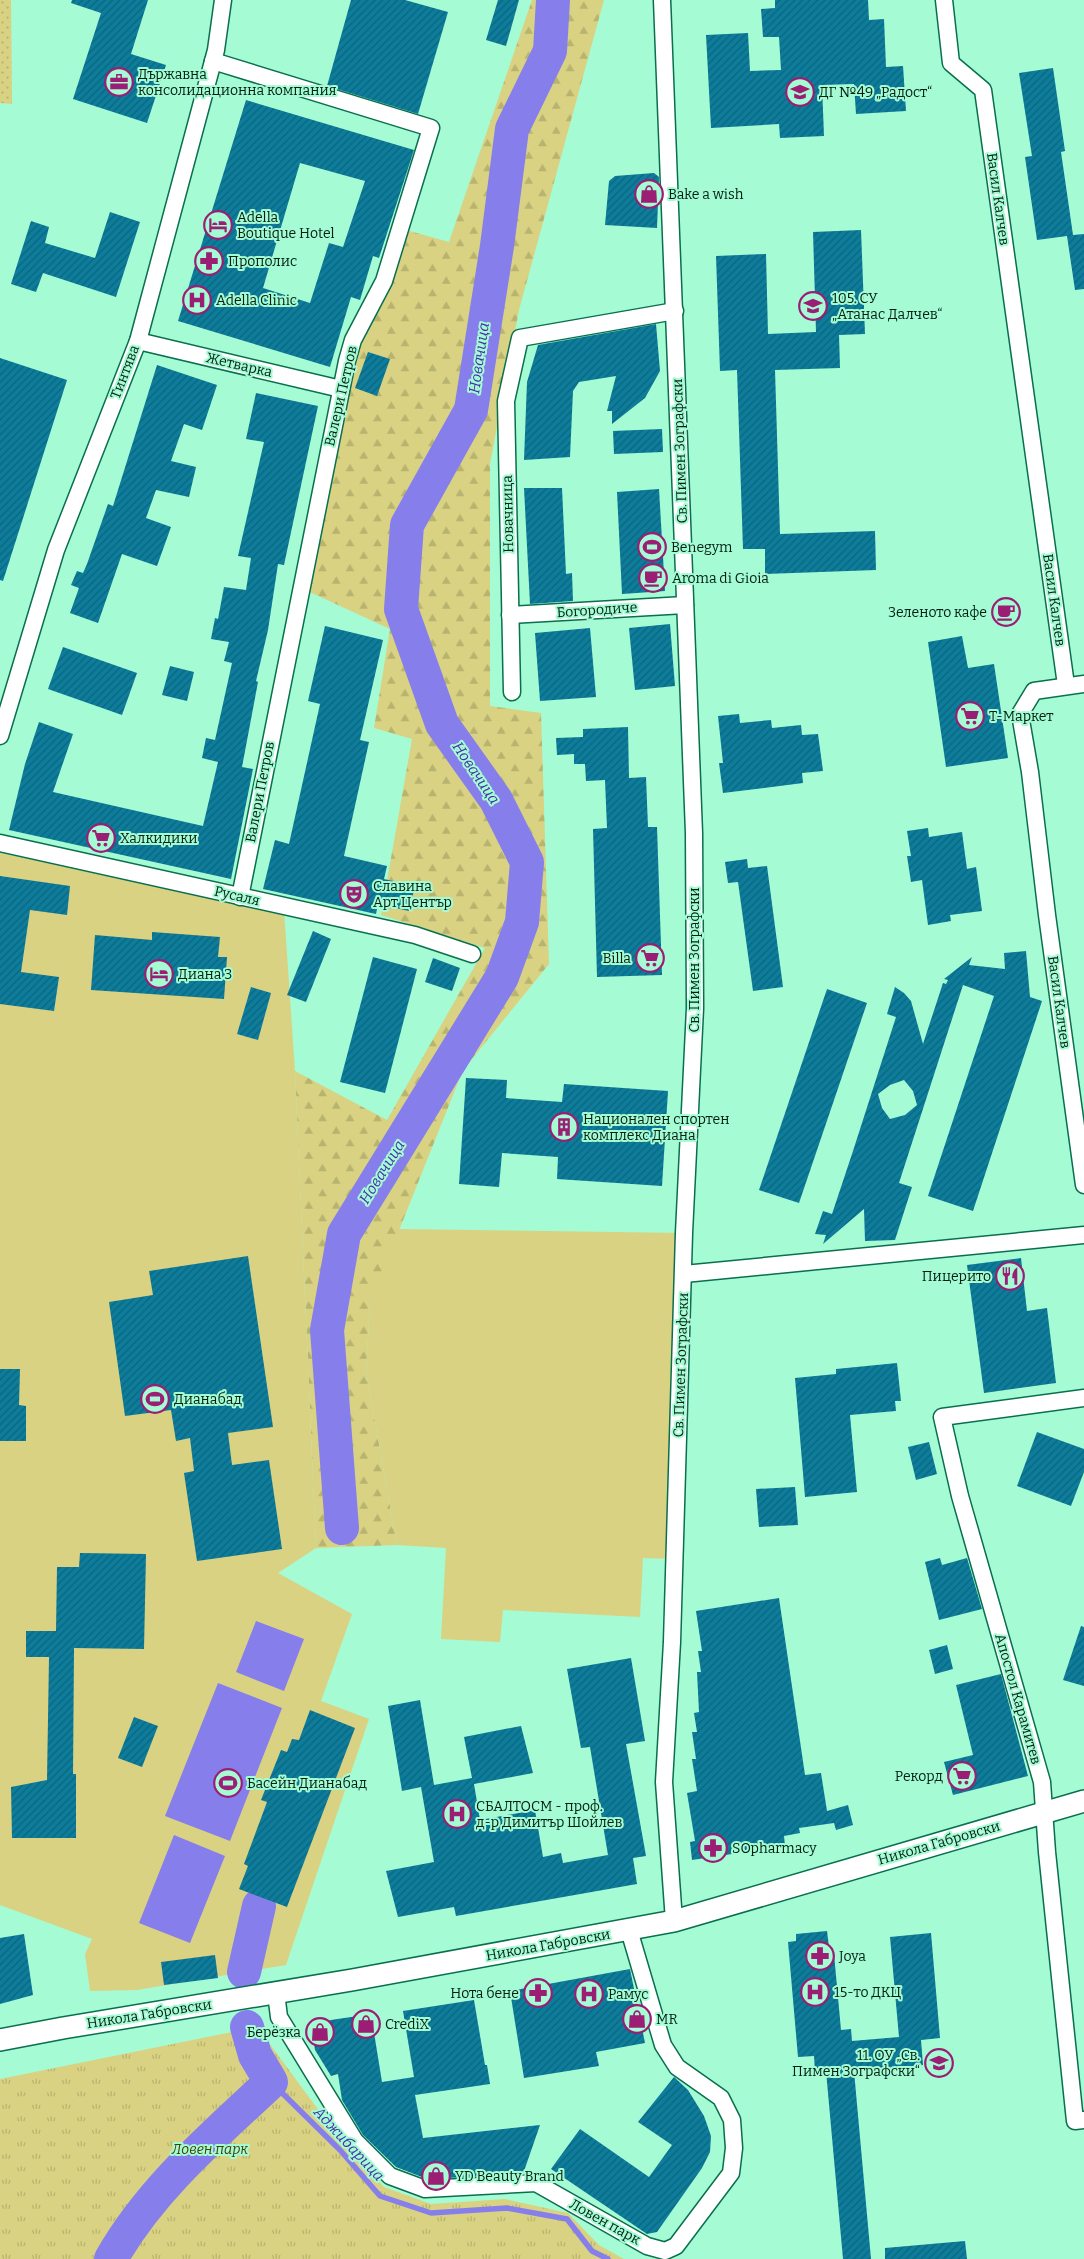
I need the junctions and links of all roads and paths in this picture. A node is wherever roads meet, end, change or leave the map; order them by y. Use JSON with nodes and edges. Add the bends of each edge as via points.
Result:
{"nodes":[{"id":1,"x":223,"y":0,"type":"edge"},
{"id":2,"x":662,"y":0,"type":"edge"},
{"id":3,"x":944,"y":0,"type":"edge"},
{"id":4,"x":213,"y":61,"type":"junction"},
{"id":5,"x":675,"y":311,"type":"junction"},
{"id":6,"x":138,"y":341,"type":"junction"},
{"id":7,"x":340,"y":389,"type":"junction"},
{"id":8,"x":685,"y":604,"type":"junction"},
{"id":9,"x":510,"y":615,"type":"junction"},
{"id":10,"x":1084,"y":684,"type":"edge"},
{"id":11,"x":1066,"y":685,"type":"junction"},
{"id":12,"x":512,"y":692,"type":"dead end"},
{"id":13,"x":0,"y":736,"type":"edge"},
{"id":14,"x":0,"y":842,"type":"edge"},
{"id":15,"x":240,"y":897,"type":"junction"},
{"id":16,"x":472,"y":954,"type":"dead end"},
{"id":17,"x":1084,"y":1185,"type":"edge"},
{"id":18,"x":1084,"y":1236,"type":"edge"},
{"id":19,"x":684,"y":1274,"type":"junction"},
{"id":20,"x":1084,"y":1398,"type":"edge"},
{"id":21,"x":1084,"y":1801,"type":"edge"},
{"id":22,"x":1044,"y":1812,"type":"junction"},
{"id":23,"x":674,"y":1920,"type":"junction"},
{"id":24,"x":629,"y":1930,"type":"junction"},
{"id":25,"x":276,"y":1994,"type":"junction"},
{"id":26,"x":0,"y":2040,"type":"edge"},
{"id":27,"x":1084,"y":2120,"type":"edge"}],
"edges":[{"from":1,"to":4,"type":"street","name":"Тинтява"},
{"from":2,"to":5,"type":"street","name":"Св. Пимен Зографски"},
{"from":3,"to":11,"type":"street","name":"Васил Калчев","via":[[951,63],[983,90]]},
{"from":4,"to":6,"type":"street","name":"Тинтява"},
{"from":4,"to":7,"type":"street","name":"Валери Петров","via":[[430,128],[384,281],[353,340]]},
{"from":5,"to":8,"type":"street","name":"Св. Пимен Зографски"},
{"from":5,"to":9,"type":"street","name":"Новачница","via":[[520,338],[506,401]]},
{"from":6,"to":7,"type":"street","name":"Жетварка"},
{"from":6,"to":13,"type":"street","name":"Тинтява","via":[[56,550]]},
{"from":7,"to":15,"type":"street","name":"Валери Петров"},
{"from":8,"to":9,"type":"street","name":"Богородиче"},
{"from":8,"to":19,"type":"street","name":"Св. Пимен Зографски","via":[[694,833],[695,1008]]},
{"from":9,"to":12,"type":"street","name":"Новачница"},
{"from":10,"to":11,"type":"street"},
{"from":11,"to":17,"type":"street","name":"Васил Калчев","via":[[1034,691],[1020,714]]},
{"from":14,"to":15,"type":"street","name":"Русаля"},
{"from":15,"to":16,"type":"street","name":"Русаля","via":[[415,935]]},
{"from":18,"to":19,"type":"street"},
{"from":19,"to":23,"type":"street","name":"Св. Пимен Зографски","via":[[664,1782]]},
{"from":20,"to":22,"type":"street","name":"Апостол Карамитев","via":[[942,1417],[960,1496],[1042,1782]]},
{"from":21,"to":22,"type":"street","name":"Никола Габровски"},
{"from":22,"to":23,"type":"street","name":"Никола Габровски"},
{"from":22,"to":27,"type":"street","name":"Апостол Карамитев","via":[[1075,2121]]},
{"from":23,"to":24,"type":"street","name":"Никола Габровски"},
{"from":24,"to":25,"type":"street","name":"Никола Габровски"},
{"from":24,"to":25,"type":"street","name":"Ловен парк","via":[[663,2046],[677,2068],[721,2098],[732,2120],[734,2148],[730,2173],[676,2246],[665,2251],[647,2246],[536,2182],[425,2189],[390,2176],[355,2141],[279,2017]]},
{"from":25,"to":26,"type":"street","name":"Никола Габровски"}]}
